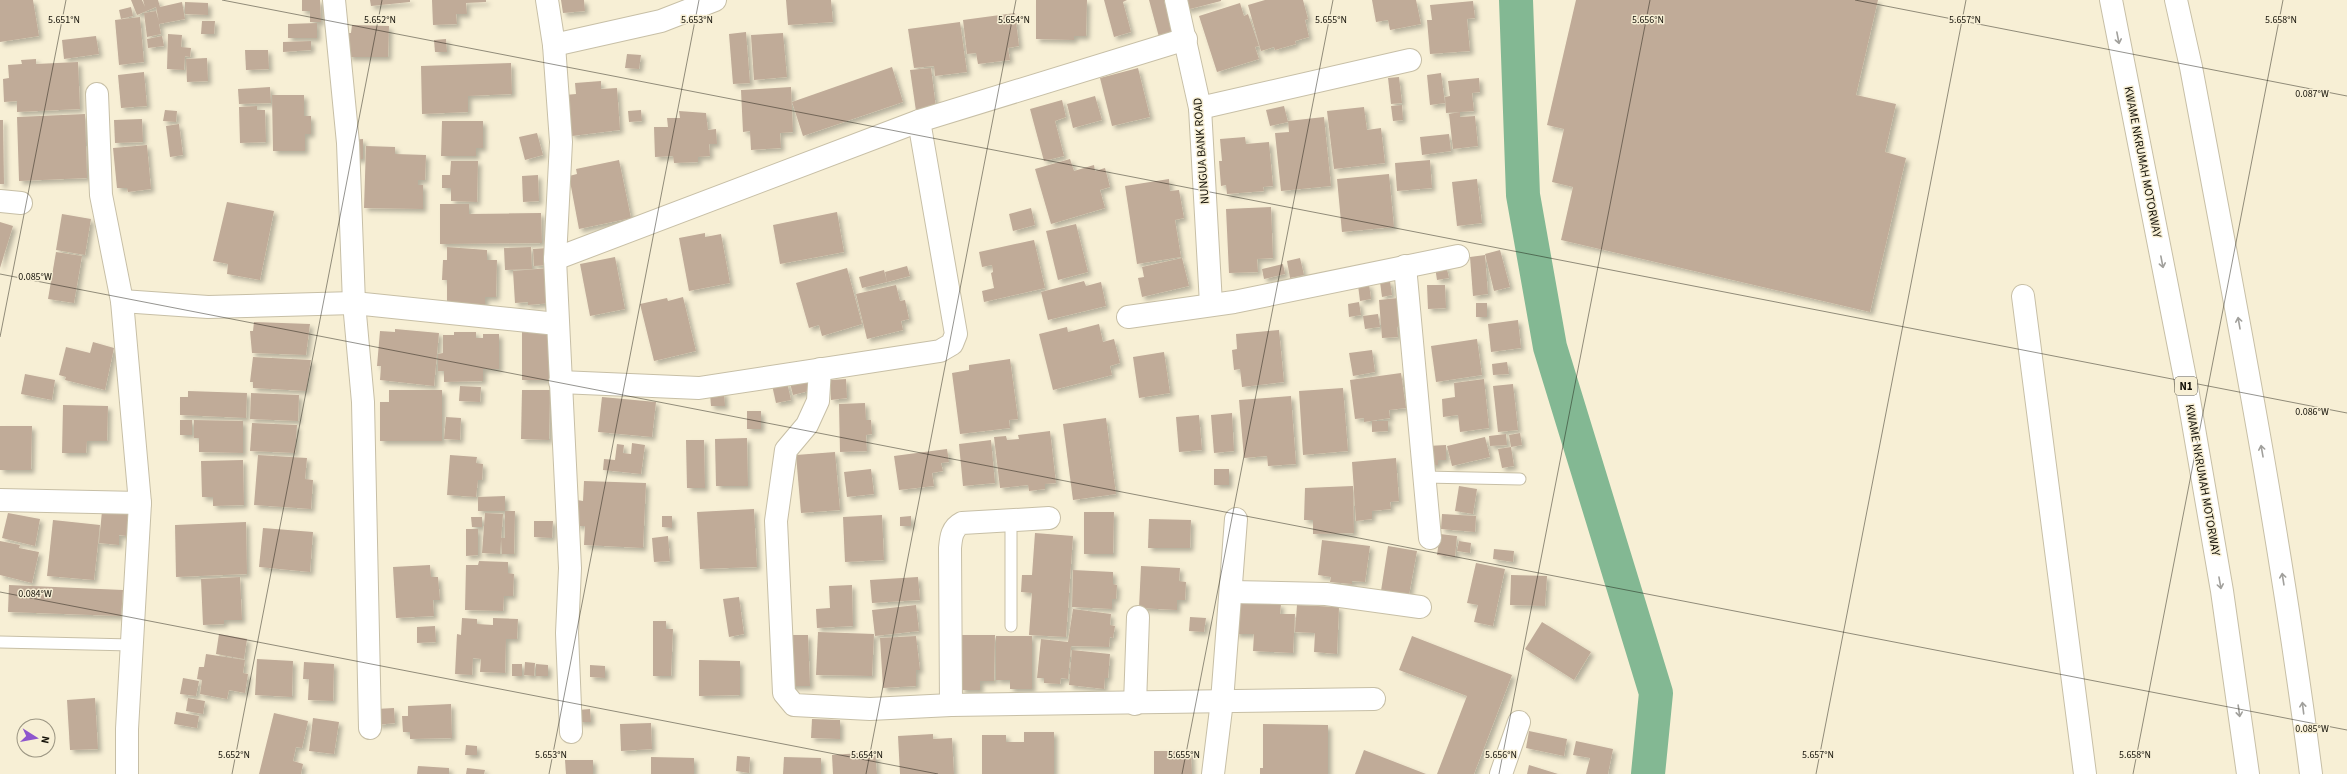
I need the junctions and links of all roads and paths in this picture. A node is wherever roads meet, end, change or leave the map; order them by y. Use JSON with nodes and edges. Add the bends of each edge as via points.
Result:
{"nodes":[{"id":1,"x":334,"y":0,"type":"edge"},
{"id":2,"x":547,"y":0,"type":"edge"},
{"id":3,"x":715,"y":0,"type":"edge"},
{"id":4,"x":1176,"y":0,"type":"edge"},
{"id":5,"x":2111,"y":0,"type":"edge"},
{"id":6,"x":2176,"y":0,"type":"edge"},
{"id":7,"x":1186,"y":39,"type":"junction"},
{"id":8,"x":554,"y":45,"type":"junction"},
{"id":9,"x":1410,"y":60,"type":"dead end"},
{"id":10,"x":97,"y":94,"type":"dead end"},
{"id":11,"x":1200,"y":108,"type":"junction"},
{"id":12,"x":919,"y":121,"type":"junction"},
{"id":13,"x":1458,"y":256,"type":"dead end"},
{"id":14,"x":554,"y":259,"type":"junction"},
{"id":15,"x":1405,"y":266,"type":"junction"},
{"id":16,"x":2023,"y":296,"type":"dead end"},
{"id":17,"x":122,"y":301,"type":"junction"},
{"id":18,"x":354,"y":303,"type":"junction"},
{"id":19,"x":1211,"y":304,"type":"junction"},
{"id":20,"x":1128,"y":317,"type":"dead end"},
{"id":21,"x":557,"y":324,"type":"junction"},
{"id":22,"x":820,"y":369,"type":"junction"},
{"id":23,"x":560,"y":382,"type":"junction"},
{"id":24,"x":1424,"y":477,"type":"junction"},
{"id":25,"x":1520,"y":479,"type":"dead end"},
{"id":26,"x":0,"y":500,"type":"edge"},
{"id":27,"x":140,"y":503,"type":"junction"},
{"id":28,"x":1049,"y":518,"type":"dead end"},
{"id":29,"x":1236,"y":519,"type":"dead end"},
{"id":30,"x":1011,"y":520,"type":"junction"},
{"id":31,"x":1430,"y":538,"type":"dead end"},
{"id":32,"x":1231,"y":592,"type":"junction"},
{"id":33,"x":1420,"y":607,"type":"dead end"},
{"id":34,"x":1138,"y":617,"type":"dead end"},
{"id":35,"x":1011,"y":626,"type":"dead end"},
{"id":36,"x":0,"y":642,"type":"edge"},
{"id":37,"x":132,"y":645,"type":"junction"},
{"id":38,"x":1374,"y":699,"type":"dead end"},
{"id":39,"x":1222,"y":701,"type":"junction"},
{"id":40,"x":1135,"y":704,"type":"junction"},
{"id":41,"x":951,"y":706,"type":"junction"},
{"id":42,"x":1519,"y":722,"type":"dead end"},
{"id":43,"x":370,"y":728,"type":"dead end"},
{"id":44,"x":571,"y":732,"type":"dead end"},
{"id":45,"x":127,"y":774,"type":"edge"},
{"id":46,"x":1213,"y":774,"type":"edge"},
{"id":47,"x":1501,"y":774,"type":"edge"},
{"id":48,"x":2085,"y":774,"type":"edge"},
{"id":49,"x":2248,"y":774,"type":"edge"},
{"id":50,"x":2311,"y":774,"type":"edge"}],
"edges":[{"from":1,"to":18,"type":"main road","via":[[348,143]]},
{"from":2,"to":8,"type":"main road"},
{"from":3,"to":8,"type":"main road","via":[[661,21]]},
{"from":4,"to":7,"type":"main road","name":"NUNGUA BANK ROAD"},
{"from":5,"to":49,"type":"main road","name":"KWAME NKRUMAH MOTORWAY","number":"N1","one_way":true,"via":[[2187,388],[2222,591]]},
{"from":50,"to":6,"type":"main road","one_way":true,"via":[[2297,660],[2266,474],[2191,67]]},
{"from":7,"to":11,"type":"main road","name":"NUNGUA BANK ROAD"},
{"from":7,"to":12,"type":"main road"},
{"from":8,"to":14,"type":"main road","via":[[561,142]]},
{"from":9,"to":11,"type":"main road"},
{"from":10,"to":17,"type":"main road","via":[[101,195]]},
{"from":11,"to":19,"type":"main road","name":"NUNGUA BANK ROAD"},
{"from":12,"to":14,"type":"main road"},
{"from":12,"to":22,"type":"main road","via":[[956,334],[952,344],[940,351]]},
{"from":13,"to":15,"type":"main road"},
{"from":14,"to":21,"type":"main road"},
{"from":15,"to":19,"type":"main road","via":[[1234,302]]},
{"from":15,"to":24,"type":"main road"},
{"from":16,"to":48,"type":"main road"},
{"from":17,"to":18,"type":"main road","via":[[208,306]]},
{"from":17,"to":27,"type":"main road"},
{"from":18,"to":21,"type":"main road"},
{"from":18,"to":43,"type":"main road","via":[[363,402]]},
{"from":19,"to":20,"type":"main road"},
{"from":21,"to":23,"type":"main road"},
{"from":22,"to":23,"type":"main road","via":[[699,388]]},
{"from":22,"to":41,"type":"main road","via":[[818,401],[807,425],[786,450],[776,521],[784,693],[794,705],[870,709]]},
{"from":23,"to":44,"type":"main road","via":[[570,568],[567,633]]},
{"from":24,"to":25,"type":"lane"},
{"from":24,"to":31,"type":"main road"},
{"from":26,"to":27,"type":"main road"},
{"from":27,"to":37,"type":"main road"},
{"from":28,"to":30,"type":"main road"},
{"from":29,"to":32,"type":"main road"},
{"from":30,"to":35,"type":"lane"},
{"from":30,"to":41,"type":"main road","via":[[962,522],[952,534]]},
{"from":32,"to":33,"type":"main road","via":[[1326,594]]},
{"from":32,"to":39,"type":"main road"},
{"from":34,"to":40,"type":"main road"},
{"from":36,"to":37,"type":"lane"},
{"from":37,"to":45,"type":"main road"},
{"from":38,"to":39,"type":"main road"},
{"from":39,"to":40,"type":"main road"},
{"from":39,"to":46,"type":"main road"},
{"from":40,"to":41,"type":"main road"},
{"from":42,"to":47,"type":"main road"}]}
